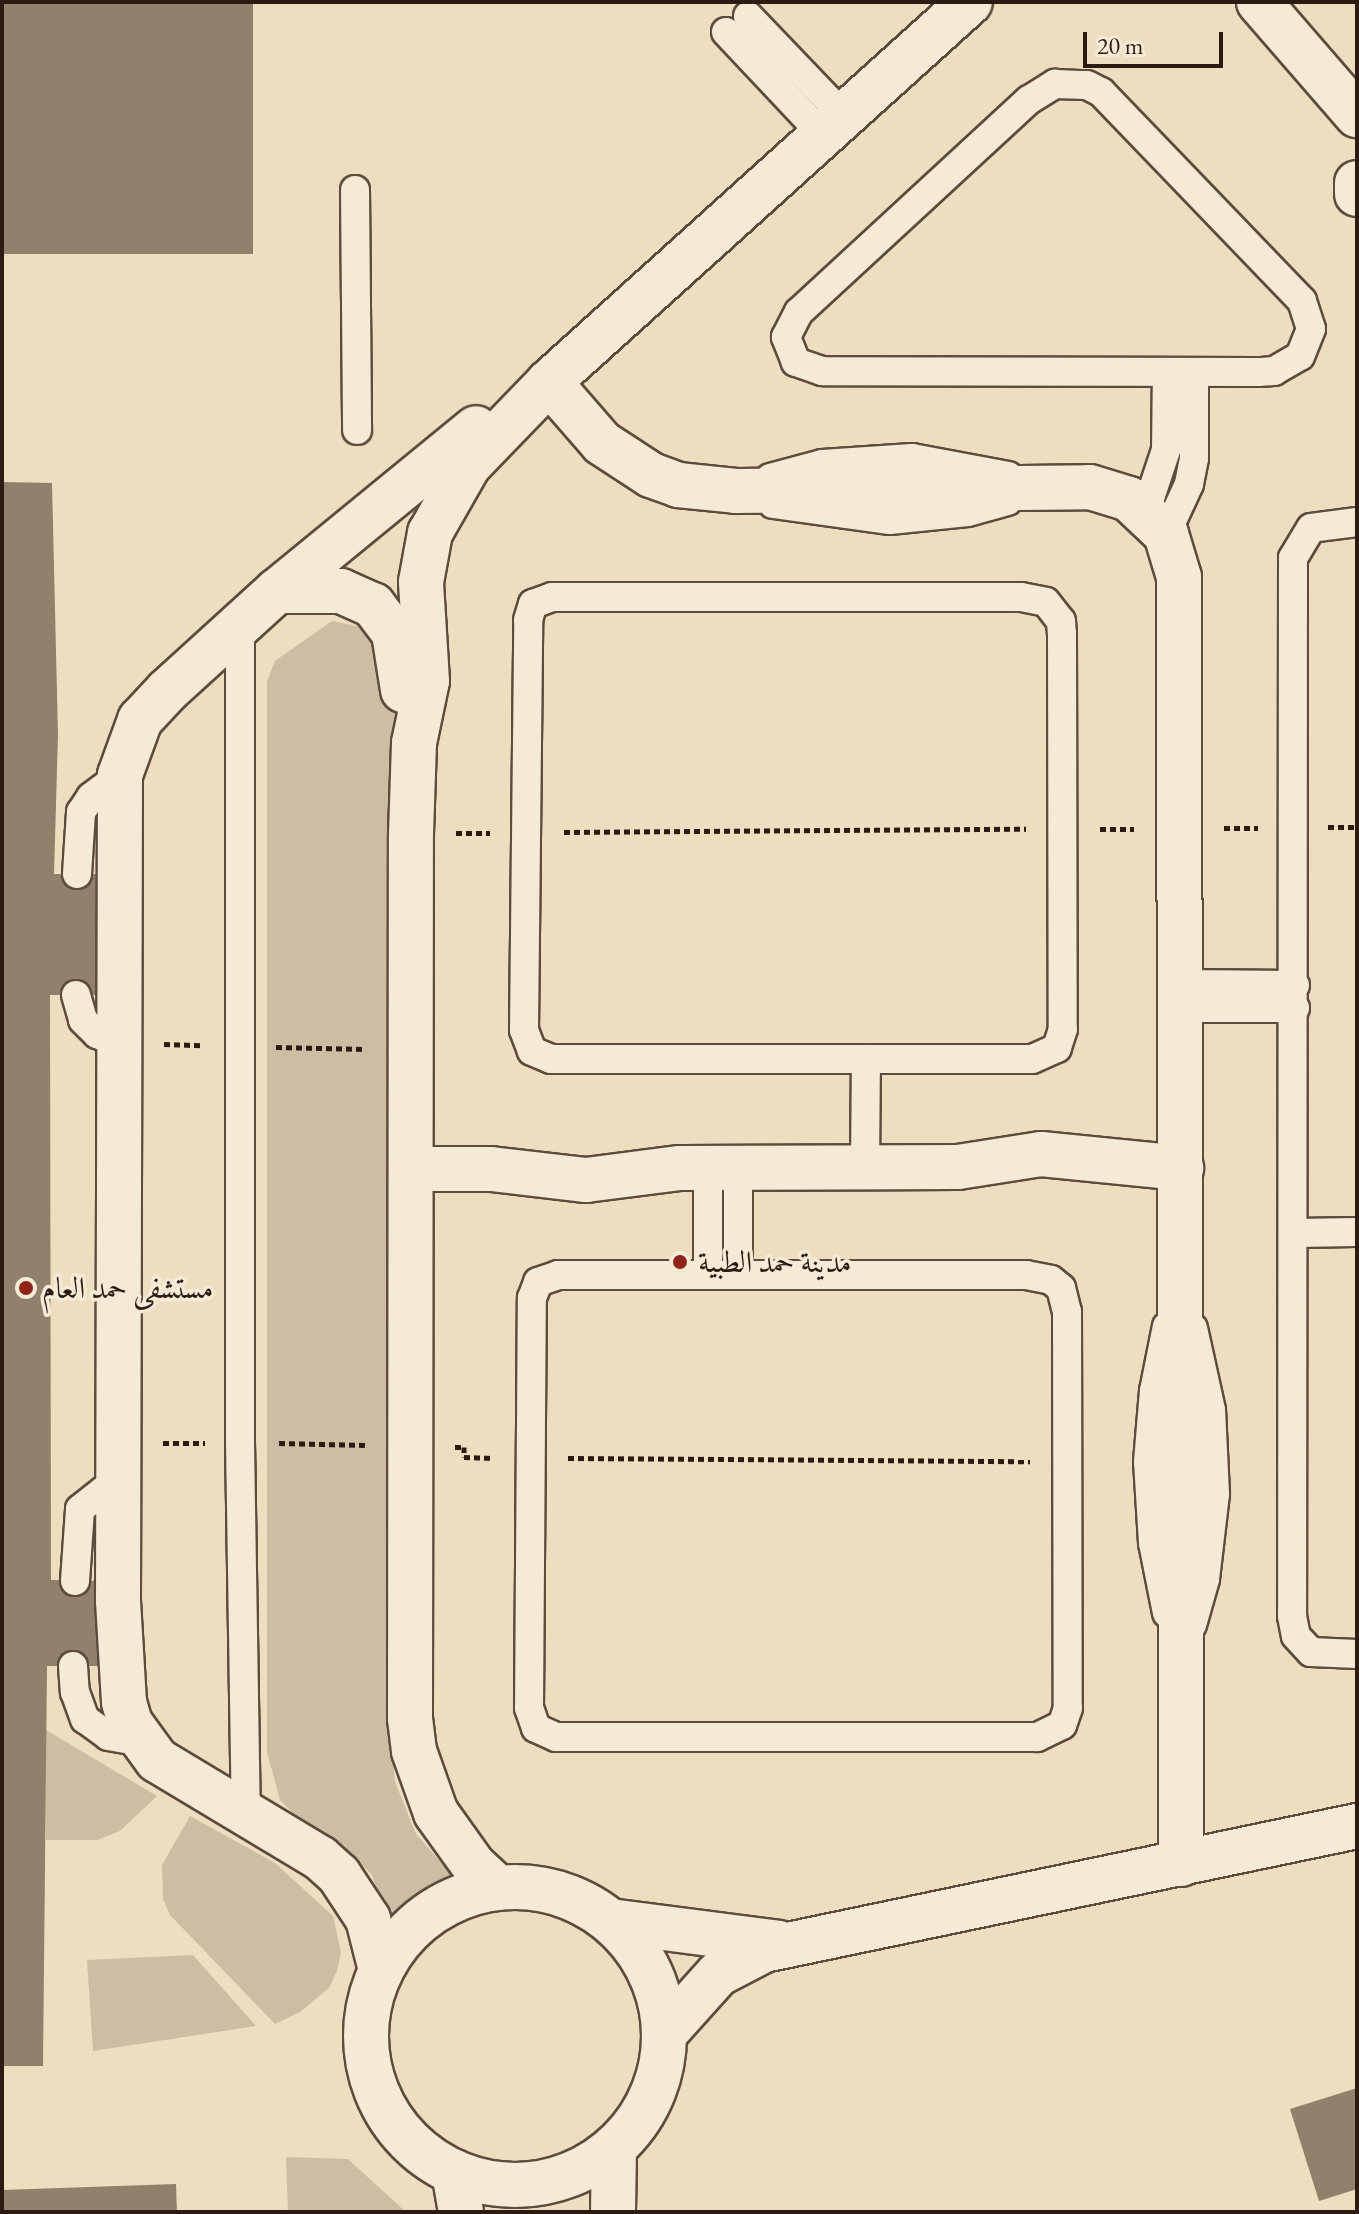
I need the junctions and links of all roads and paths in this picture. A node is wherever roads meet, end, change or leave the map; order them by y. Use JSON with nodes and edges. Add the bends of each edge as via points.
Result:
{"nodes":[{"id":1,"x":970,"y":2,"type":"edge"},
{"id":2,"x":1259,"y":2,"type":"edge"},
{"id":3,"x":737,"y":24,"type":"dead end"},
{"id":4,"x":1357,"y":115,"type":"edge"},
{"id":5,"x":834,"y":125,"type":"junction"},
{"id":6,"x":1357,"y":183,"type":"edge"},
{"id":7,"x":355,"y":190,"type":"dead end"},
{"id":8,"x":1357,"y":194,"type":"edge"},
{"id":9,"x":1180,"y":372,"type":"junction"},
{"id":10,"x":549,"y":382,"type":"junction"},
{"id":11,"x":357,"y":430,"type":"dead end"},
{"id":12,"x":1156,"y":522,"type":"junction"},
{"id":13,"x":1357,"y":522,"type":"edge"},
{"id":14,"x":277,"y":591,"type":"junction"},
{"id":15,"x":240,"y":624,"type":"junction"},
{"id":16,"x":414,"y":743,"type":"junction"},
{"id":17,"x":120,"y":775,"type":"junction"},
{"id":18,"x":1295,"y":827,"type":"junction"},
{"id":19,"x":1357,"y":827,"type":"edge"},
{"id":20,"x":1063,"y":829,"type":"junction"},
{"id":21,"x":1179,"y":829,"type":"junction"},
{"id":22,"x":526,"y":832,"type":"junction"},
{"id":23,"x":411,"y":834,"type":"junction"},
{"id":24,"x":77,"y":874,"type":"dead end"},
{"id":25,"x":76,"y":995,"type":"dead end"},
{"id":26,"x":1180,"y":996,"type":"junction"},
{"id":27,"x":1295,"y":996,"type":"junction"},
{"id":28,"x":119,"y":1043,"type":"junction"},
{"id":29,"x":866,"y":1059,"type":"junction"},
{"id":30,"x":709,"y":1167,"type":"junction"},
{"id":31,"x":865,"y":1167,"type":"junction"},
{"id":32,"x":1181,"y":1168,"type":"junction"},
{"id":33,"x":411,"y":1169,"type":"junction"},
{"id":34,"x":1357,"y":1232,"type":"edge"},
{"id":35,"x":1294,"y":1233,"type":"junction"},
{"id":36,"x":738,"y":1274,"type":"junction"},
{"id":37,"x":708,"y":1275,"type":"junction"},
{"id":38,"x":240,"y":1442,"type":"junction"},
{"id":39,"x":118,"y":1444,"type":"junction"},
{"id":40,"x":411,"y":1447,"type":"junction"},
{"id":41,"x":532,"y":1458,"type":"junction"},
{"id":42,"x":1067,"y":1462,"type":"junction"},
{"id":43,"x":118,"y":1490,"type":"junction"},
{"id":44,"x":75,"y":1581,"type":"dead end"},
{"id":45,"x":1357,"y":1654,"type":"edge"},
{"id":46,"x":73,"y":1666,"type":"dead end"},
{"id":47,"x":142,"y":1742,"type":"junction"},
{"id":48,"x":246,"y":1812,"type":"junction"},
{"id":49,"x":1357,"y":1826,"type":"edge"},
{"id":50,"x":1181,"y":1864,"type":"junction"},
{"id":51,"x":498,"y":1888,"type":"junction"},
{"id":52,"x":610,"y":1921,"type":"junction"},
{"id":53,"x":790,"y":1944,"type":"junction"},
{"id":54,"x":381,"y":1970,"type":"junction"},
{"id":55,"x":665,"y":2033,"type":"junction"},
{"id":56,"x":614,"y":2148,"type":"junction"},
{"id":57,"x":458,"y":2192,"type":"edge"},
{"id":58,"x":613,"y":2212,"type":"edge"}],
"edges":[{"from":1,"to":5,"type":"street"},
{"from":2,"to":4,"type":"street"},
{"from":3,"to":5,"type":"lane"},
{"from":5,"to":10,"type":"street"},
{"from":6,"to":8,"type":"street"},
{"from":7,"to":11,"type":"lane"},
{"from":9,"to":9,"type":"lane","via":[[1274,371],[1288,366],[1307,344],[1309,314],[1101,92],[1071,83],[1055,84],[1029,100],[799,312],[786,337],[788,350],[808,369]]},
{"from":9,"to":12,"type":"lane"},
{"from":10,"to":12,"type":"street","via":[[581,423],[625,460],[678,485],[736,491],[1110,491]]},
{"from":10,"to":14,"type":"street","via":[[501,407]]},
{"from":10,"to":16,"type":"street","via":[[468,466],[430,533],[421,582],[427,681]]},
{"from":12,"to":21,"type":"street","via":[[1179,577]]},
{"from":13,"to":18,"type":"lane","via":[[1311,528],[1293,558]]},
{"from":14,"to":15,"type":"street"},
{"from":14,"to":16,"type":"street","via":[[341,591],[373,605],[385,618],[399,650]]},
{"from":15,"to":17,"type":"street","via":[[140,720]]},
{"from":15,"to":38,"type":"lane"},
{"from":16,"to":23,"type":"street"},
{"from":17,"to":24,"type":"lane","via":[[81,812]]},
{"from":17,"to":28,"type":"street"},
{"from":18,"to":19,"type":"path"},
{"from":18,"to":21,"type":"path"},
{"from":18,"to":27,"type":"lane"},
{"from":20,"to":21,"type":"path"},
{"from":20,"to":22,"type":"path"},
{"from":20,"to":22,"type":"lane","via":[[1062,634],[1061,621],[1046,602],[1021,597],[552,597],[533,604],[528,620]]},
{"from":20,"to":29,"type":"lane","via":[[1063,1029],[1057,1048],[1032,1059]]},
{"from":21,"to":26,"type":"street"},
{"from":22,"to":23,"type":"path"},
{"from":22,"to":29,"type":"lane","via":[[524,1030],[540,1057]]},
{"from":23,"to":33,"type":"street"},
{"from":25,"to":28,"type":"lane","via":[[83,1020],[97,1034]]},
{"from":26,"to":27,"type":"lane"},
{"from":26,"to":32,"type":"street"},
{"from":27,"to":35,"type":"lane"},
{"from":28,"to":39,"type":"street"},
{"from":29,"to":31,"type":"lane"},
{"from":30,"to":31,"type":"street"},
{"from":30,"to":33,"type":"street","via":[[586,1180],[491,1169]]},
{"from":30,"to":36,"type":"lane"},
{"from":30,"to":37,"type":"lane"},
{"from":31,"to":32,"type":"street","via":[[958,1167],[1041,1180],[1123,1166]]},
{"from":32,"to":50,"type":"street"},
{"from":33,"to":40,"type":"street"},
{"from":34,"to":35,"type":"lane"},
{"from":35,"to":45,"type":"lane","via":[[1293,1626],[1311,1652]]},
{"from":36,"to":37,"type":"lane"},
{"from":36,"to":42,"type":"lane","via":[[1026,1275],[1051,1280],[1067,1300]]},
{"from":37,"to":41,"type":"lane","via":[[558,1275],[538,1282],[532,1298]]},
{"from":38,"to":39,"type":"path"},
{"from":38,"to":40,"type":"path"},
{"from":38,"to":48,"type":"lane"},
{"from":39,"to":43,"type":"street"},
{"from":40,"to":41,"type":"path","via":[[464,1447],[464,1457]]},
{"from":40,"to":51,"type":"street","via":[[414,1751],[436,1813],[474,1866]]},
{"from":41,"to":42,"type":"path"},
{"from":41,"to":42,"type":"lane","via":[[529,1708],[536,1728],[556,1737],[1037,1737],[1055,1732],[1068,1708]]},
{"from":43,"to":44,"type":"lane","via":[[103,1491],[80,1509]]},
{"from":43,"to":47,"type":"street","via":[[121,1679],[130,1723]]},
{"from":46,"to":47,"type":"lane","via":[[85,1719],[108,1736]]},
{"from":47,"to":48,"type":"street","via":[[175,1772]]},
{"from":48,"to":54,"type":"street","via":[[339,1875],[368,1919]]},
{"from":49,"to":50,"type":"street"},
{"from":50,"to":53,"type":"street"},
{"from":51,"to":52,"type":"street","via":[[558,1893]]},
{"from":51,"to":54,"type":"street","via":[[441,1906],[407,1934]]},
{"from":52,"to":53,"type":"street"},
{"from":52,"to":55,"type":"street","via":[[650,1971]]},
{"from":53,"to":55,"type":"street","via":[[764,1950],[718,1974]]},
{"from":54,"to":57,"type":"street","via":[[366,2028],[374,2086],[406,2138]]},
{"from":55,"to":56,"type":"street","via":[[652,2097]]},
{"from":56,"to":57,"type":"street","via":[[565,2177]]},
{"from":56,"to":58,"type":"street"}]}
